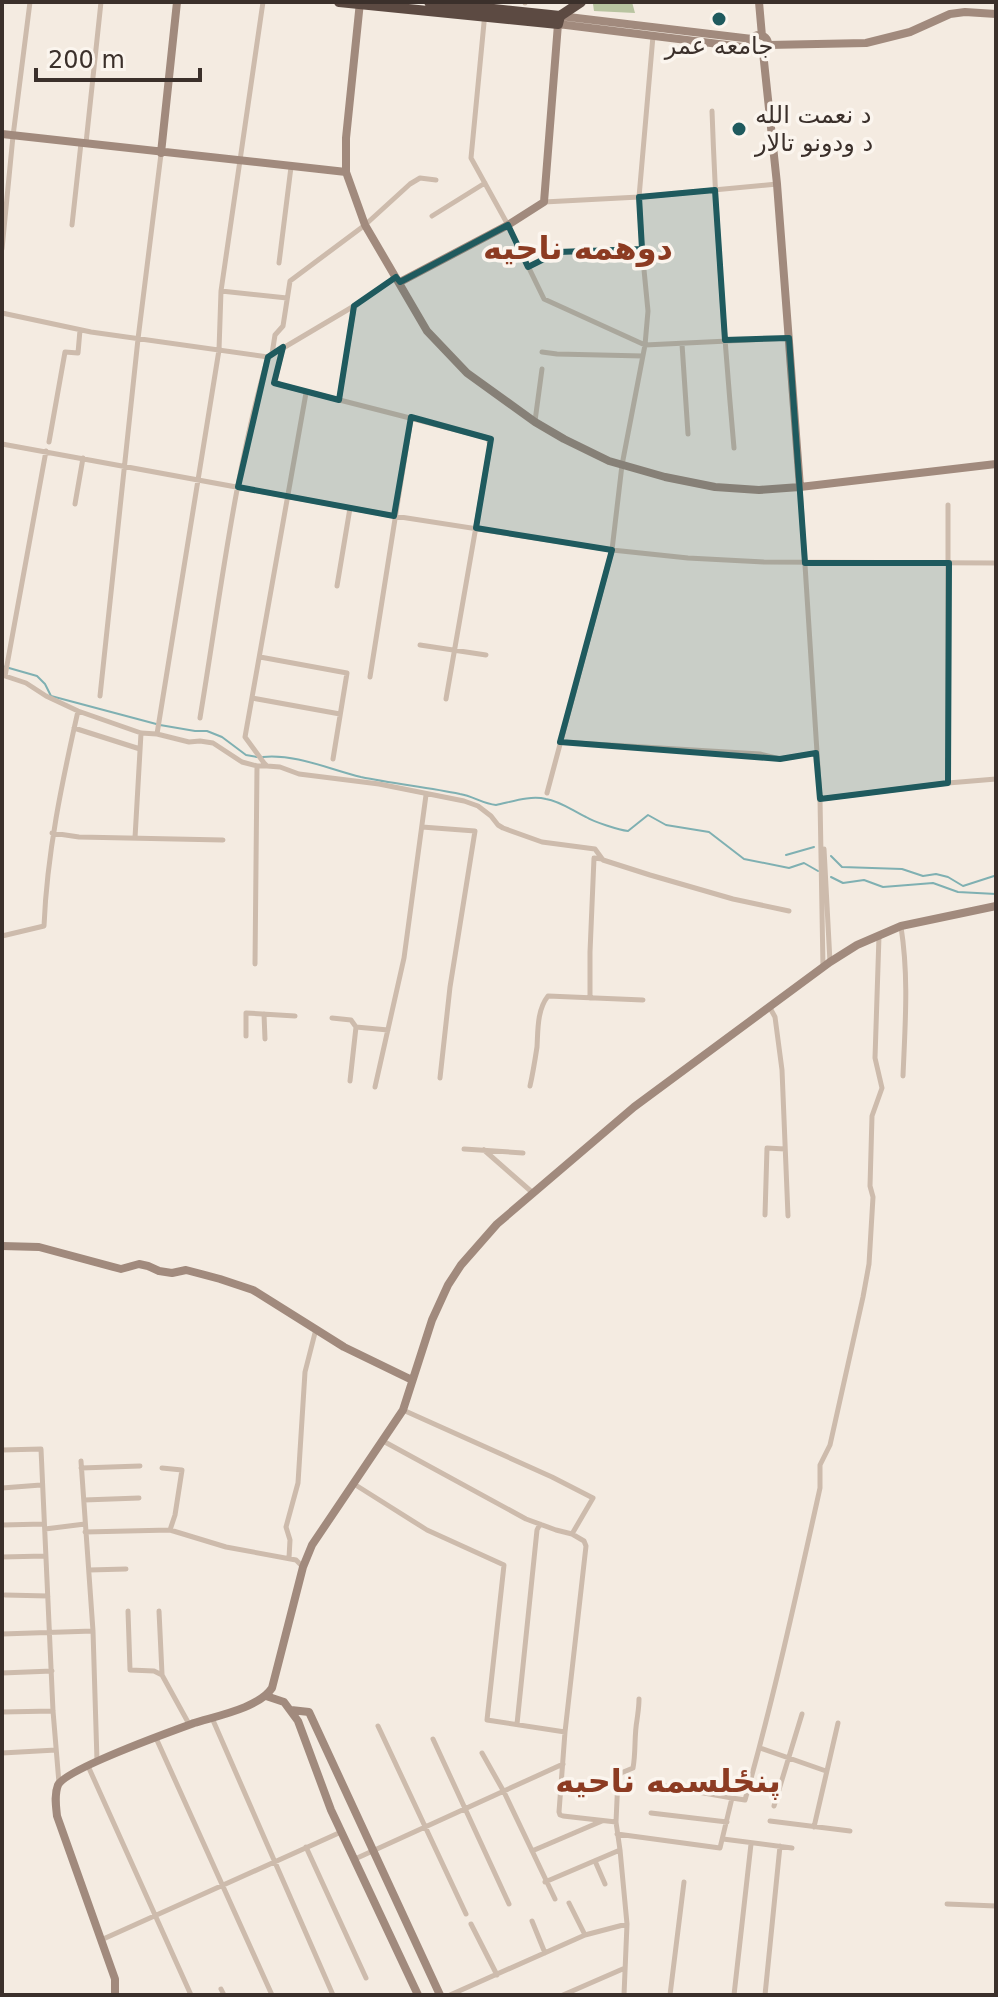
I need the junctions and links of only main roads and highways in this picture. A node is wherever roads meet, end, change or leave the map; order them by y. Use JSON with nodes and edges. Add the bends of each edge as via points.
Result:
{"nodes":[{"id":1,"x":177,"y":2,"type":"edge"},
{"id":2,"x":339,"y":2,"type":"edge"},
{"id":3,"x":429,"y":2,"type":"edge"},
{"id":4,"x":581,"y":2,"type":"edge"},
{"id":5,"x":759,"y":2,"type":"edge"},
{"id":6,"x":360,"y":3,"type":"edge"},
{"id":7,"x":485,"y":9,"type":"edge"},
{"id":8,"x":996,"y":14,"type":"edge"},
{"id":9,"x":559,"y":20,"type":"junction"},
{"id":10,"x":762,"y":36,"type":"junction"},
{"id":11,"x":752,"y":44,"type":"junction"},
{"id":12,"x":766,"y":48,"type":"junction"},
{"id":13,"x":2,"y":134,"type":"edge"},
{"id":14,"x":161,"y":153,"type":"junction"},
{"id":15,"x":346,"y":172,"type":"junction"},
{"id":16,"x":398,"y":280,"type":"junction"},
{"id":17,"x":996,"y":464,"type":"edge"},
{"id":18,"x":800,"y":487,"type":"junction"},
{"id":19,"x":996,"y":906,"type":"edge"},
{"id":20,"x":2,"y":1246,"type":"edge"},
{"id":21,"x":412,"y":1380,"type":"junction"},
{"id":22,"x":266,"y":1696,"type":"junction"},
{"id":23,"x":291,"y":1710,"type":"junction"},
{"id":24,"x":417,"y":1993,"type":"edge"},
{"id":25,"x":115,"y":1995,"type":"edge"},
{"id":26,"x":440,"y":1995,"type":"edge"}],
"edges":[{"from":1,"to":14,"type":"main road"},
{"from":2,"to":6,"type":"highway"},
{"from":3,"to":7,"type":"highway"},
{"from":4,"to":9,"type":"highway"},
{"from":5,"to":10,"type":"main road"},
{"from":6,"to":7,"type":"highway"},
{"from":6,"to":15,"type":"main road"},
{"from":7,"to":9,"type":"highway"},
{"from":8,"to":12,"type":"main road","via":[[950,14],[866,43]]},
{"from":9,"to":11,"type":"main road"},
{"from":9,"to":16,"type":"main road","via":[[544,202]]},
{"from":10,"to":11,"type":"main road"},
{"from":10,"to":12,"type":"main road"},
{"from":11,"to":12,"type":"main road","via":[[758,53]]},
{"from":12,"to":18,"type":"main road"},
{"from":13,"to":14,"type":"main road"},
{"from":14,"to":15,"type":"main road"},
{"from":15,"to":16,"type":"main road","via":[[365,225]]},
{"from":16,"to":18,"type":"main road","via":[[427,331],[467,373],[564,439],[609,461],[665,477],[715,487]]},
{"from":17,"to":18,"type":"main road"},
{"from":19,"to":21,"type":"main road","via":[[901,926],[857,945],[634,1107],[497,1224],[454,1275]]},
{"from":20,"to":21,"type":"main road","via":[[39,1247],[121,1269],[139,1264],[172,1273],[186,1270],[253,1290],[344,1347]]},
{"from":21,"to":22,"type":"main road","via":[[403,1410],[312,1545]]},
{"from":22,"to":23,"type":"main road"},
{"from":22,"to":25,"type":"main road","via":[[87,1765],[59,1783],[57,1816],[115,1979]]},
{"from":23,"to":24,"type":"main road","via":[[331,1810]]},
{"from":23,"to":26,"type":"main road","via":[[309,1712]]}]}
